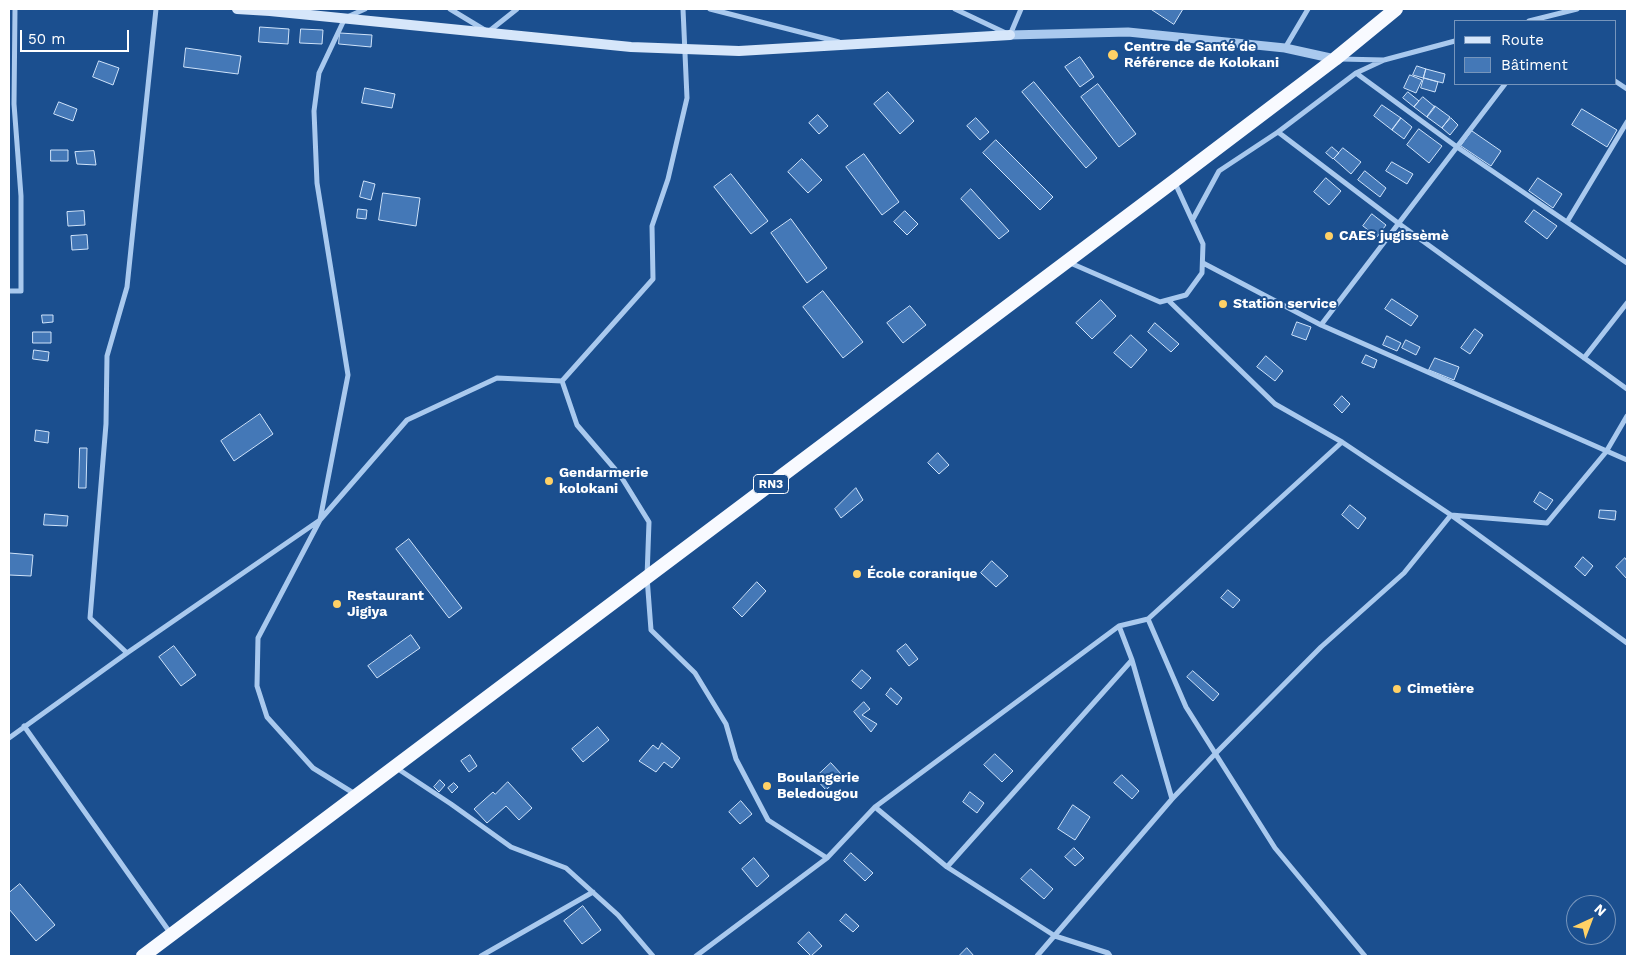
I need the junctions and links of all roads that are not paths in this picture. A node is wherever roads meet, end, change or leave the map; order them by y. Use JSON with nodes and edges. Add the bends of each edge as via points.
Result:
{"nodes":[{"id":1,"x":15,"y":9,"type":"edge"},
{"id":2,"x":156,"y":9,"type":"edge"},
{"id":3,"x":237,"y":9,"type":"edge"},
{"id":4,"x":365,"y":9,"type":"edge"},
{"id":5,"x":450,"y":9,"type":"edge"},
{"id":6,"x":517,"y":9,"type":"edge"},
{"id":7,"x":683,"y":9,"type":"edge"},
{"id":8,"x":710,"y":9,"type":"edge"},
{"id":9,"x":956,"y":9,"type":"edge"},
{"id":10,"x":1021,"y":9,"type":"edge"},
{"id":11,"x":1308,"y":9,"type":"edge"},
{"id":12,"x":1396,"y":9,"type":"edge"},
{"id":13,"x":1577,"y":9,"type":"edge"},
{"id":14,"x":270,"y":10,"type":"edge"},
{"id":15,"x":1558,"y":14,"type":"junction"},
{"id":16,"x":345,"y":18,"type":"junction"},
{"id":17,"x":1533,"y":20,"type":"edge"},
{"id":18,"x":1553,"y":20,"type":"edge"},
{"id":19,"x":488,"y":32,"type":"junction"},
{"id":20,"x":1010,"y":35,"type":"junction"},
{"id":21,"x":1454,"y":41,"type":"edge"},
{"id":22,"x":854,"y":46,"type":"junction"},
{"id":23,"x":685,"y":48,"type":"junction"},
{"id":24,"x":1285,"y":48,"type":"junction"},
{"id":25,"x":1335,"y":59,"type":"junction"},
{"id":26,"x":1384,"y":60,"type":"junction"},
{"id":27,"x":1356,"y":73,"type":"junction"},
{"id":28,"x":1616,"y":82,"type":"edge"},
{"id":29,"x":1504,"y":85,"type":"edge"},
{"id":30,"x":1627,"y":89,"type":"edge"},
{"id":31,"x":1627,"y":122,"type":"edge"},
{"id":32,"x":1278,"y":132,"type":"junction"},
{"id":33,"x":1457,"y":147,"type":"junction"},
{"id":34,"x":1174,"y":181,"type":"junction"},
{"id":35,"x":1193,"y":219,"type":"junction"},
{"id":36,"x":1567,"y":222,"type":"junction"},
{"id":37,"x":1398,"y":224,"type":"junction"},
{"id":38,"x":1067,"y":262,"type":"junction"},
{"id":39,"x":1202,"y":263,"type":"junction"},
{"id":40,"x":1627,"y":263,"type":"edge"},
{"id":41,"x":9,"y":291,"type":"edge"},
{"id":42,"x":1168,"y":300,"type":"junction"},
{"id":43,"x":1627,"y":303,"type":"edge"},
{"id":44,"x":1321,"y":325,"type":"junction"},
{"id":45,"x":1584,"y":358,"type":"junction"},
{"id":46,"x":562,"y":381,"type":"junction"},
{"id":47,"x":1627,"y":389,"type":"edge"},
{"id":48,"x":1627,"y":416,"type":"edge"},
{"id":49,"x":1342,"y":442,"type":"junction"},
{"id":50,"x":1606,"y":452,"type":"junction"},
{"id":51,"x":1627,"y":460,"type":"edge"},
{"id":52,"x":1451,"y":515,"type":"junction"},
{"id":53,"x":320,"y":520,"type":"junction"},
{"id":54,"x":647,"y":578,"type":"junction"},
{"id":55,"x":1148,"y":619,"type":"junction"},
{"id":56,"x":1120,"y":626,"type":"junction"},
{"id":57,"x":1627,"y":643,"type":"edge"},
{"id":58,"x":127,"y":653,"type":"junction"},
{"id":59,"x":1132,"y":660,"type":"junction"},
{"id":60,"x":24,"y":726,"type":"junction"},
{"id":61,"x":9,"y":738,"type":"edge"},
{"id":62,"x":1216,"y":753,"type":"junction"},
{"id":63,"x":395,"y":767,"type":"junction"},
{"id":64,"x":357,"y":795,"type":"junction"},
{"id":65,"x":1172,"y":800,"type":"junction"},
{"id":66,"x":875,"y":807,"type":"junction"},
{"id":67,"x":828,"y":858,"type":"junction"},
{"id":68,"x":947,"y":867,"type":"junction"},
{"id":69,"x":593,"y":892,"type":"junction"},
{"id":70,"x":172,"y":935,"type":"junction"},
{"id":71,"x":1055,"y":936,"type":"junction"},
{"id":72,"x":143,"y":956,"type":"edge"},
{"id":73,"x":481,"y":956,"type":"edge"},
{"id":74,"x":653,"y":956,"type":"edge"},
{"id":75,"x":696,"y":956,"type":"edge"},
{"id":76,"x":1037,"y":956,"type":"edge"},
{"id":77,"x":1110,"y":956,"type":"edge"},
{"id":78,"x":1365,"y":956,"type":"edge"}],
"edges":[{"from":1,"to":41,"type":"street","via":[[14,104],[21,196],[21,291]]},
{"from":2,"to":58,"type":"street","via":[[127,287],[107,356],[106,424],[90,618]]},
{"from":3,"to":14,"type":"main road"},
{"from":4,"to":16,"type":"street"},
{"from":5,"to":19,"type":"street"},
{"from":6,"to":19,"type":"street"},
{"from":7,"to":23,"type":"street"},
{"from":8,"to":22,"type":"street"},
{"from":9,"to":20,"type":"street"},
{"from":10,"to":20,"type":"street"},
{"from":11,"to":24,"type":"street"},
{"from":12,"to":25,"type":"highway","number":"RN3"},
{"from":13,"to":15,"type":"street"},
{"from":14,"to":16,"type":"main road"},
{"from":15,"to":17,"type":"street"},
{"from":15,"to":18,"type":"street"},
{"from":16,"to":19,"type":"main road"},
{"from":16,"to":53,"type":"street","via":[[320,73],[314,110],[316,183],[348,375]]},
{"from":19,"to":23,"type":"main road","via":[[631,47]]},
{"from":20,"to":22,"type":"main road"},
{"from":20,"to":24,"type":"street","via":[[1128,32]]},
{"from":21,"to":26,"type":"street"},
{"from":22,"to":23,"type":"main road","via":[[739,52]]},
{"from":23,"to":46,"type":"street","via":[[687,98],[668,179],[652,226],[653,279]]},
{"from":24,"to":25,"type":"street"},
{"from":25,"to":26,"type":"street"},
{"from":25,"to":34,"type":"highway","number":"RN3"},
{"from":26,"to":27,"type":"street"},
{"from":27,"to":32,"type":"street"},
{"from":27,"to":33,"type":"street"},
{"from":28,"to":30,"type":"street"},
{"from":29,"to":33,"type":"street"},
{"from":31,"to":36,"type":"street"},
{"from":32,"to":35,"type":"street","via":[[1219,170]]},
{"from":32,"to":37,"type":"street"},
{"from":33,"to":36,"type":"street"},
{"from":33,"to":37,"type":"street"},
{"from":34,"to":35,"type":"street"},
{"from":34,"to":38,"type":"highway","number":"RN3"},
{"from":35,"to":39,"type":"street","via":[[1203,244]]},
{"from":36,"to":40,"type":"street"},
{"from":37,"to":44,"type":"street"},
{"from":37,"to":45,"type":"street"},
{"from":38,"to":42,"type":"street","via":[[1160,302]]},
{"from":38,"to":54,"type":"highway","number":"RN3"},
{"from":39,"to":42,"type":"street","via":[[1202,273],[1186,295]]},
{"from":39,"to":44,"type":"street"},
{"from":42,"to":49,"type":"street","via":[[1275,404]]},
{"from":43,"to":45,"type":"street"},
{"from":44,"to":50,"type":"street"},
{"from":45,"to":47,"type":"street"},
{"from":46,"to":53,"type":"street","via":[[497,378],[407,420]]},
{"from":46,"to":54,"type":"street","via":[[577,425],[620,475],[649,522]]},
{"from":48,"to":50,"type":"street"},
{"from":49,"to":52,"type":"street"},
{"from":49,"to":55,"type":"street"},
{"from":50,"to":51,"type":"street"},
{"from":50,"to":52,"type":"street","via":[[1547,523]]},
{"from":52,"to":57,"type":"street"},
{"from":52,"to":62,"type":"street","via":[[1404,573],[1321,647]]},
{"from":53,"to":58,"type":"street"},
{"from":53,"to":64,"type":"street","via":[[258,638],[256,686],[266,717],[313,768]]},
{"from":54,"to":63,"type":"highway","number":"RN3"},
{"from":54,"to":67,"type":"street","via":[[651,630],[695,673],[726,724],[736,759],[768,820]]},
{"from":55,"to":56,"type":"street"},
{"from":55,"to":62,"type":"street","via":[[1186,707]]},
{"from":56,"to":59,"type":"street"},
{"from":56,"to":66,"type":"street"},
{"from":58,"to":60,"type":"street"},
{"from":59,"to":65,"type":"street"},
{"from":59,"to":68,"type":"street"},
{"from":60,"to":61,"type":"street"},
{"from":60,"to":70,"type":"street"},
{"from":62,"to":65,"type":"street"},
{"from":62,"to":78,"type":"street","via":[[1276,848]]},
{"from":63,"to":64,"type":"highway","number":"RN3"},
{"from":63,"to":69,"type":"street","via":[[511,847],[566,868]]},
{"from":64,"to":70,"type":"highway","number":"RN3"},
{"from":65,"to":71,"type":"street"},
{"from":66,"to":67,"type":"street"},
{"from":66,"to":68,"type":"street"},
{"from":67,"to":75,"type":"street"},
{"from":68,"to":71,"type":"street"},
{"from":69,"to":73,"type":"street"},
{"from":69,"to":74,"type":"street","via":[[618,915]]},
{"from":70,"to":72,"type":"highway","number":"RN3"},
{"from":71,"to":76,"type":"street"},
{"from":71,"to":77,"type":"street"}]}
